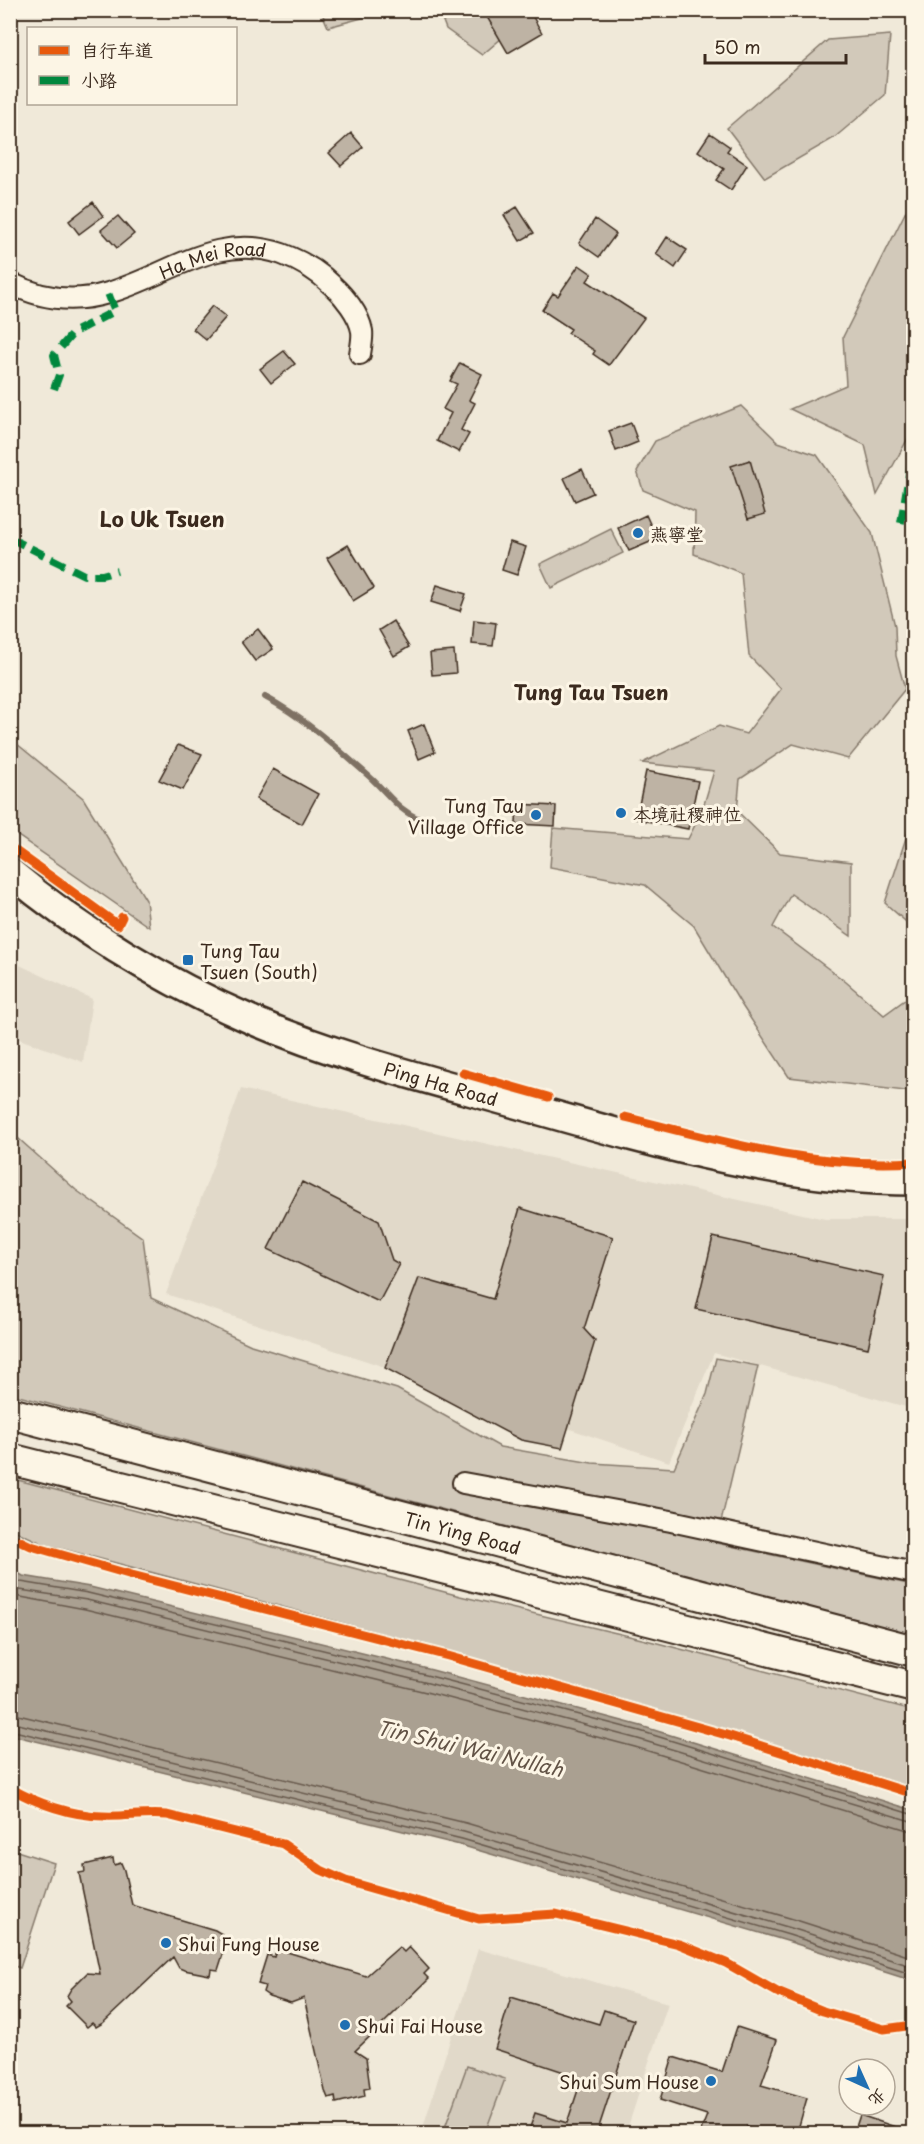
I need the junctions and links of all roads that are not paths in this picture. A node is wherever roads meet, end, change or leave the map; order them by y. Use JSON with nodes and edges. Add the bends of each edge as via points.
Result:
{"nodes":[{"id":1,"x":10,"y":283,"type":"edge"},
{"id":2,"x":360,"y":354,"type":"dead end"},
{"id":3,"x":10,"y":872,"type":"edge"},
{"id":4,"x":914,"y":1181,"type":"edge"},
{"id":5,"x":10,"y":1413,"type":"edge"},
{"id":6,"x":10,"y":1460,"type":"edge"},
{"id":7,"x":463,"y":1483,"type":"dead end"},
{"id":8,"x":914,"y":1573,"type":"edge"},
{"id":9,"x":914,"y":1651,"type":"edge"},
{"id":10,"x":914,"y":1687,"type":"edge"}],
"edges":[{"from":1,"to":2,"type":"street","name":"Ha Mei Road","via":[[46,297],[91,297],[212,251],[257,247],[300,262],[334,286],[362,331]]},
{"from":3,"to":4,"type":"street","name":"Ping Ha Road","via":[[166,978],[246,1017],[323,1047],[712,1156],[823,1175]]},
{"from":5,"to":9,"type":"main road","name":"Tin Ying Road"},
{"from":6,"to":10,"type":"main road"},
{"from":7,"to":8,"type":"street","via":[[671,1521]]}]}
